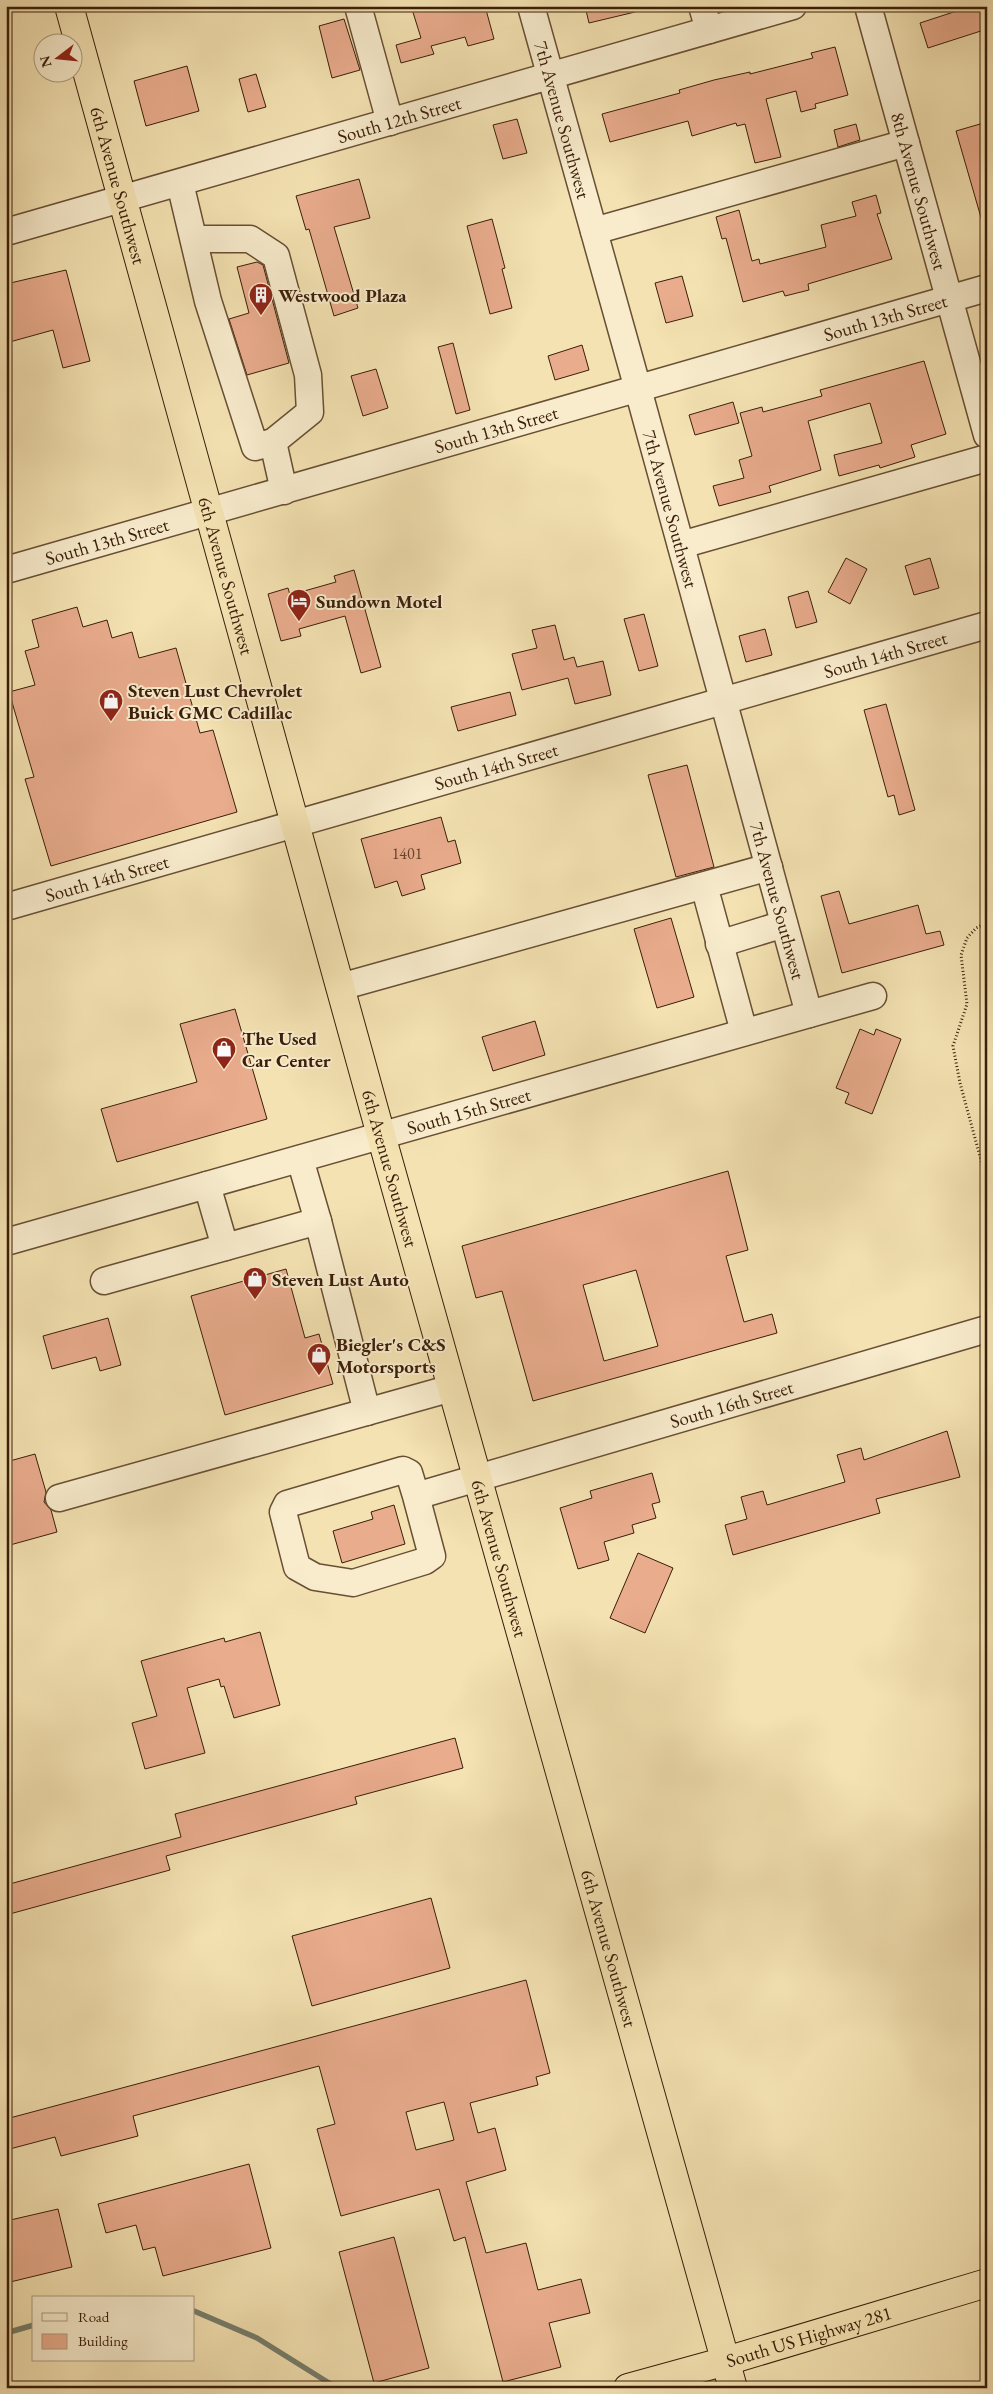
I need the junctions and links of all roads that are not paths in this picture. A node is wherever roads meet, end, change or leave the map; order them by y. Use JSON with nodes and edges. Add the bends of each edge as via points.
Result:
{"nodes":[{"id":1,"x":69,"y":6,"type":"edge"},
{"id":2,"x":358,"y":6,"type":"edge"},
{"id":3,"x":531,"y":6,"type":"edge"},
{"id":4,"x":793,"y":6,"type":"edge"},
{"id":5,"x":868,"y":6,"type":"edge"},
{"id":6,"x":705,"y":18,"type":"edge"},
{"id":7,"x":550,"y":76,"type":"junction"},
{"id":8,"x":390,"y":122,"type":"junction"},
{"id":9,"x":906,"y":143,"type":"junction"},
{"id":10,"x":180,"y":182,"type":"junction"},
{"id":11,"x":123,"y":199,"type":"junction"},
{"id":12,"x":594,"y":231,"type":"junction"},
{"id":13,"x":6,"y":232,"type":"edge"},
{"id":14,"x":194,"y":239,"type":"junction"},
{"id":15,"x":987,"y":288,"type":"edge"},
{"id":16,"x":949,"y":299,"type":"junction"},
{"id":17,"x":638,"y":388,"type":"junction"},
{"id":18,"x":987,"y":435,"type":"edge"},
{"id":19,"x":272,"y":442,"type":"junction"},
{"id":20,"x":987,"y":458,"type":"edge"},
{"id":21,"x":284,"y":491,"type":"junction"},
{"id":22,"x":209,"y":512,"type":"junction"},
{"id":23,"x":681,"y":545,"type":"junction"},
{"id":24,"x":6,"y":570,"type":"edge"},
{"id":25,"x":987,"y":625,"type":"edge"},
{"id":26,"x":723,"y":701,"type":"junction"},
{"id":27,"x":296,"y":824,"type":"junction"},
{"id":28,"x":769,"y":867,"type":"junction"},
{"id":29,"x":708,"y":900,"type":"dead end"},
{"id":30,"x":6,"y":907,"type":"edge"},
{"id":31,"x":784,"y":924,"type":"junction"},
{"id":32,"x":720,"y":944,"type":"junction"},
{"id":33,"x":340,"y":987,"type":"junction"},
{"id":34,"x":873,"y":996,"type":"dead end"},
{"id":35,"x":809,"y":1014,"type":"junction"},
{"id":36,"x":744,"y":1032,"type":"junction"},
{"id":37,"x":382,"y":1135,"type":"junction"},
{"id":38,"x":300,"y":1159,"type":"junction"},
{"id":39,"x":207,"y":1185,"type":"junction"},
{"id":40,"x":318,"y":1221,"type":"junction"},
{"id":41,"x":6,"y":1242,"type":"edge"},
{"id":42,"x":225,"y":1247,"type":"junction"},
{"id":43,"x":104,"y":1281,"type":"dead end"},
{"id":44,"x":987,"y":1329,"type":"edge"},
{"id":45,"x":452,"y":1388,"type":"junction"},
{"id":46,"x":367,"y":1412,"type":"junction"},
{"id":47,"x":477,"y":1478,"type":"junction"},
{"id":48,"x":416,"y":1496,"type":"junction"},
{"id":49,"x":60,"y":1498,"type":"dead end"},
{"id":50,"x":987,"y":2283,"type":"edge"},
{"id":51,"x":726,"y":2361,"type":"junction"},
{"id":52,"x":628,"y":2388,"type":"edge"},
{"id":53,"x":733,"y":2388,"type":"edge"}],
"edges":[{"from":1,"to":11,"type":"highway","name":"6th Avenue Southwest"},
{"from":2,"to":8,"type":"street"},
{"from":3,"to":7,"type":"street","name":"7th Avenue Southwest"},
{"from":4,"to":6,"type":"street","name":"South 12th Street"},
{"from":5,"to":9,"type":"street","name":"8th Avenue Southwest"},
{"from":6,"to":7,"type":"street","name":"South 12th Street"},
{"from":7,"to":8,"type":"street","name":"South 12th Street"},
{"from":7,"to":12,"type":"street","name":"7th Avenue Southwest"},
{"from":8,"to":10,"type":"street","name":"South 12th Street"},
{"from":9,"to":12,"type":"street"},
{"from":9,"to":16,"type":"street","name":"8th Avenue Southwest"},
{"from":10,"to":11,"type":"street","name":"South 12th Street"},
{"from":10,"to":14,"type":"street"},
{"from":11,"to":13,"type":"street","name":"South 12th Street"},
{"from":11,"to":22,"type":"highway","name":"6th Avenue Southwest"},
{"from":12,"to":17,"type":"street","name":"7th Avenue Southwest"},
{"from":14,"to":19,"type":"street","via":[[208,300],[255,447]]},
{"from":14,"to":19,"type":"street","via":[[250,239],[276,256],[308,375],[310,412]]},
{"from":15,"to":16,"type":"street","name":"South 13th Street"},
{"from":16,"to":17,"type":"street","name":"South 13th Street"},
{"from":16,"to":18,"type":"street","name":"8th Avenue Southwest"},
{"from":17,"to":21,"type":"street","name":"South 13th Street"},
{"from":17,"to":23,"type":"street","name":"7th Avenue Southwest"},
{"from":19,"to":21,"type":"street"},
{"from":20,"to":23,"type":"street"},
{"from":21,"to":22,"type":"street","name":"South 13th Street"},
{"from":22,"to":24,"type":"street","name":"South 13th Street"},
{"from":22,"to":27,"type":"highway","name":"6th Avenue Southwest"},
{"from":23,"to":26,"type":"street","name":"7th Avenue Southwest"},
{"from":25,"to":26,"type":"street","name":"South 14th Street"},
{"from":26,"to":27,"type":"street","name":"South 14th Street"},
{"from":26,"to":28,"type":"street","name":"7th Avenue Southwest"},
{"from":27,"to":30,"type":"street","name":"South 14th Street"},
{"from":27,"to":33,"type":"highway","name":"6th Avenue Southwest"},
{"from":28,"to":31,"type":"street","name":"7th Avenue Southwest"},
{"from":28,"to":33,"type":"street"},
{"from":29,"to":32,"type":"street"},
{"from":31,"to":32,"type":"street"},
{"from":31,"to":35,"type":"street","name":"7th Avenue Southwest"},
{"from":32,"to":36,"type":"street"},
{"from":33,"to":37,"type":"highway","name":"6th Avenue Southwest"},
{"from":34,"to":35,"type":"street","name":"South 15th Street"},
{"from":35,"to":36,"type":"street","name":"South 15th Street"},
{"from":36,"to":37,"type":"street","name":"South 15th Street"},
{"from":37,"to":38,"type":"street","name":"South 15th Street"},
{"from":37,"to":45,"type":"highway","name":"6th Avenue Southwest"},
{"from":38,"to":39,"type":"street","name":"South 15th Street"},
{"from":38,"to":40,"type":"street"},
{"from":39,"to":41,"type":"street","name":"South 15th Street"},
{"from":39,"to":42,"type":"street"},
{"from":40,"to":42,"type":"street"},
{"from":40,"to":46,"type":"street"},
{"from":42,"to":43,"type":"street"},
{"from":44,"to":47,"type":"street","name":"South 16th Street"},
{"from":45,"to":46,"type":"street"},
{"from":45,"to":47,"type":"highway","name":"6th Avenue Southwest"},
{"from":46,"to":49,"type":"street"},
{"from":47,"to":48,"type":"street","name":"South 16th Street"},
{"from":47,"to":51,"type":"highway","name":"6th Avenue Southwest"},
{"from":48,"to":48,"type":"street","via":[[409,1473],[403,1470],[287,1504],[284,1512],[297,1567],[315,1577],[353,1583],[424,1561],[432,1556]]},
{"from":50,"to":51,"type":"highway","name":"South US Highway 281"},
{"from":51,"to":52,"type":"highway","name":"South US Highway 281"},
{"from":51,"to":53,"type":"highway","name":"6th Avenue Southwest"}]}
